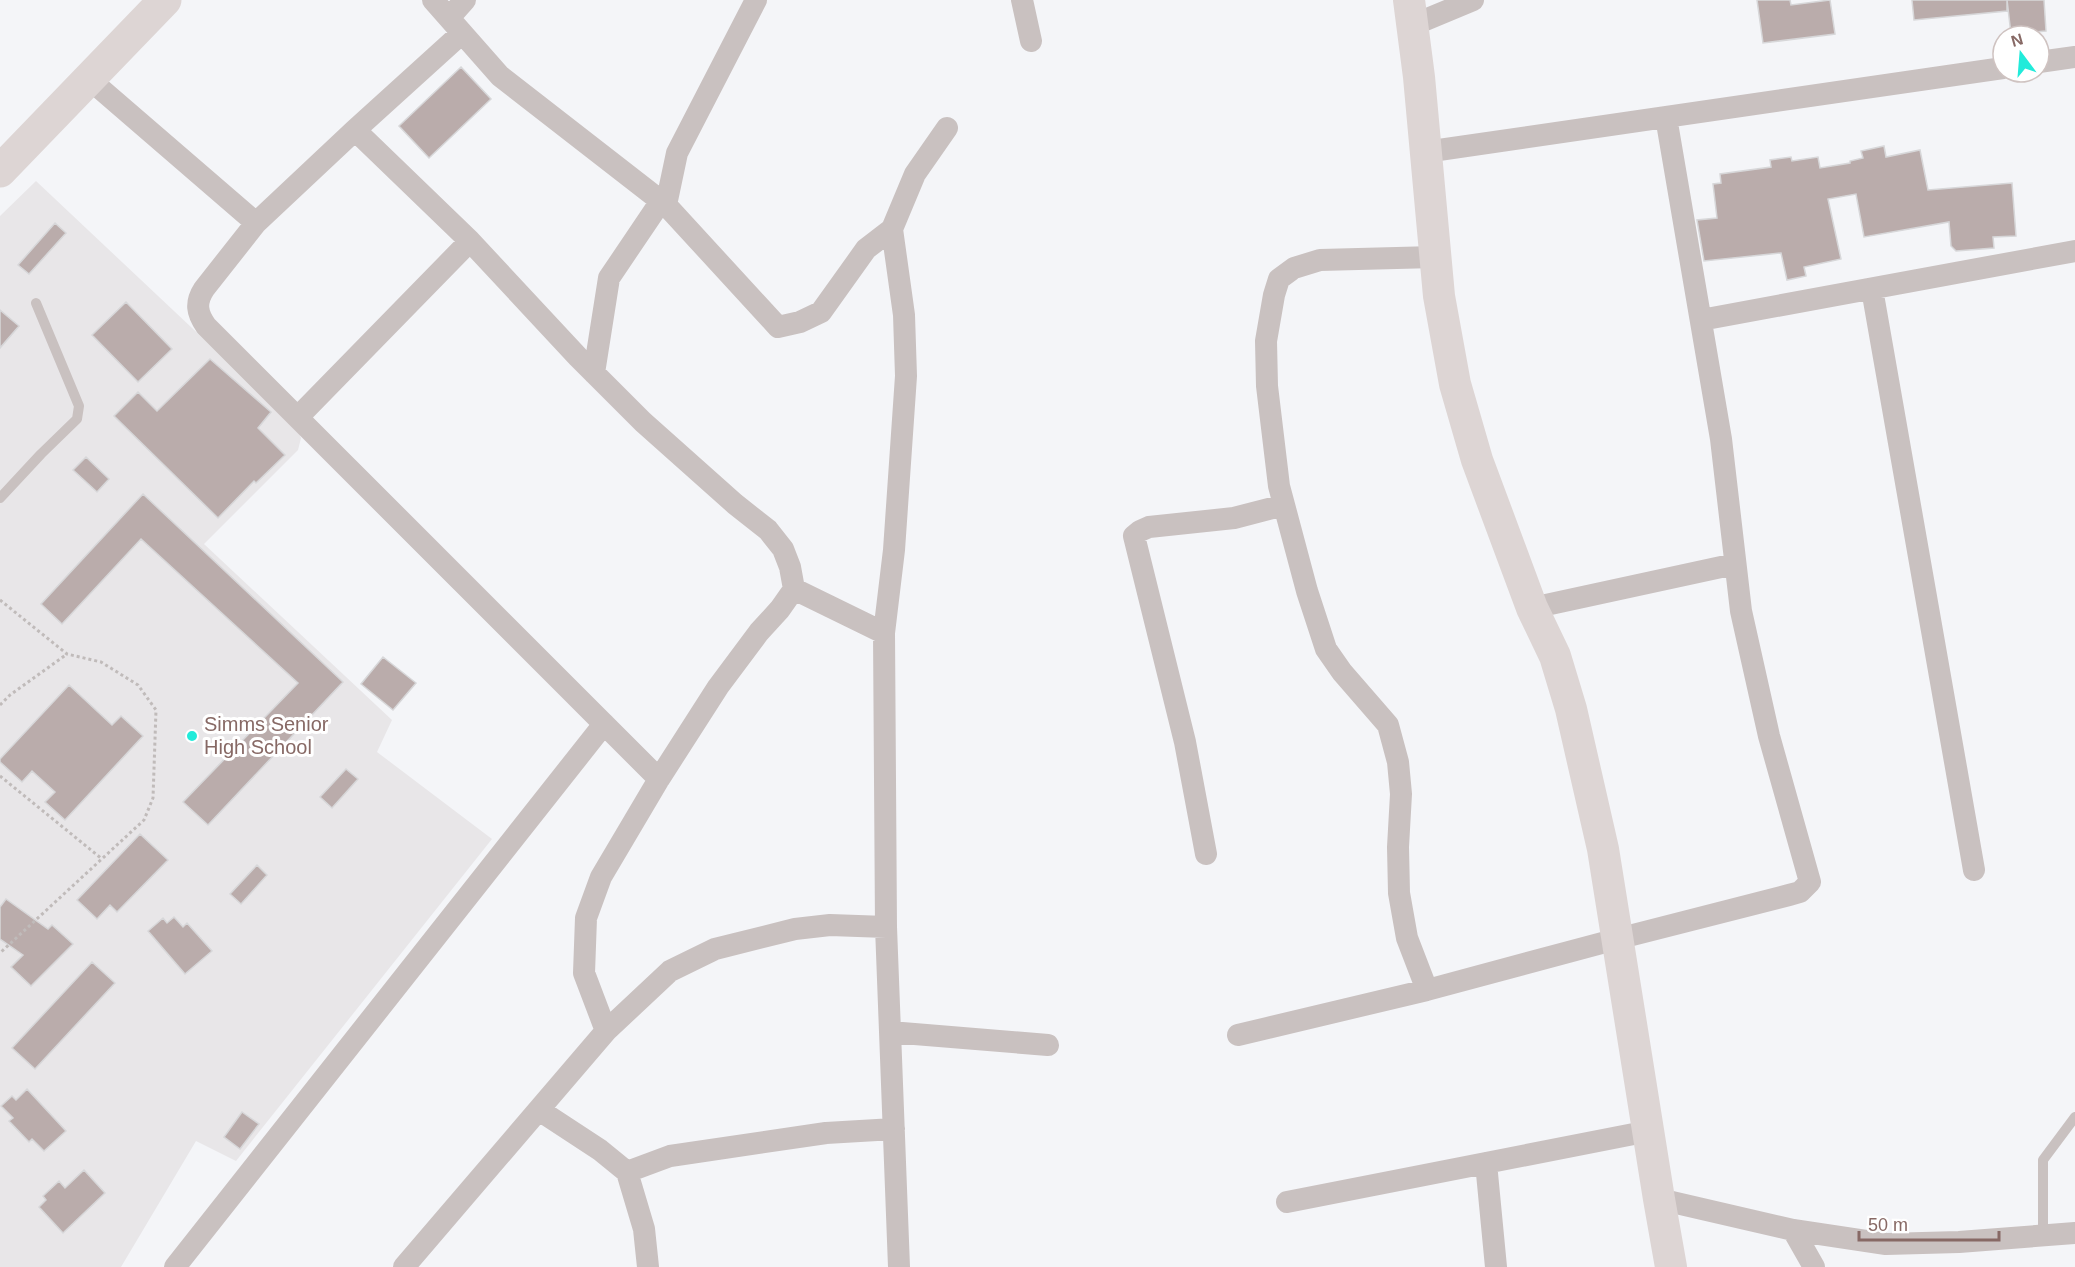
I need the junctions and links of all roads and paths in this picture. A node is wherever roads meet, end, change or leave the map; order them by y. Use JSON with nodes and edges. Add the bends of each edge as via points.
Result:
{"nodes":[{"id":1,"x":165,"y":0,"type":"edge"},
{"id":2,"x":433,"y":0,"type":"edge"},
{"id":3,"x":465,"y":0,"type":"edge"},
{"id":4,"x":756,"y":0,"type":"edge"},
{"id":5,"x":1022,"y":0,"type":"edge"},
{"id":6,"x":1473,"y":0,"type":"edge"},
{"id":7,"x":1411,"y":12,"type":"edge"},
{"id":8,"x":456,"y":26,"type":"junction"},
{"id":9,"x":1031,"y":41,"type":"dead end"},
{"id":10,"x":2075,"y":57,"type":"edge"},
{"id":11,"x":2051,"y":60,"type":"edge"},
{"id":12,"x":1991,"y":70,"type":"edge"},
{"id":13,"x":88,"y":78,"type":"junction"},
{"id":14,"x":1666,"y":117,"type":"junction"},
{"id":15,"x":947,"y":128,"type":"dead end"},
{"id":16,"x":355,"y":129,"type":"junction"},
{"id":17,"x":1425,"y":152,"type":"junction"},
{"id":18,"x":0,"y":171,"type":"edge"},
{"id":19,"x":663,"y":203,"type":"junction"},
{"id":20,"x":256,"y":223,"type":"junction"},
{"id":21,"x":892,"y":229,"type":"junction"},
{"id":22,"x":470,"y":241,"type":"junction"},
{"id":23,"x":2075,"y":251,"type":"edge"},
{"id":24,"x":1435,"y":257,"type":"junction"},
{"id":25,"x":1872,"y":289,"type":"junction"},
{"id":26,"x":36,"y":303,"type":"dead end"},
{"id":27,"x":1701,"y":320,"type":"junction"},
{"id":28,"x":594,"y":373,"type":"junction"},
{"id":29,"x":298,"y":417,"type":"junction"},
{"id":30,"x":0,"y":498,"type":"edge"},
{"id":31,"x":1284,"y":505,"type":"junction"},
{"id":32,"x":1736,"y":564,"type":"junction"},
{"id":33,"x":794,"y":589,"type":"junction"},
{"id":34,"x":0,"y":600,"type":"edge"},
{"id":35,"x":1532,"y":608,"type":"junction"},
{"id":36,"x":884,"y":633,"type":"junction"},
{"id":37,"x":67,"y":654,"type":"junction"},
{"id":38,"x":0,"y":705,"type":"edge"},
{"id":39,"x":604,"y":724,"type":"junction"},
{"id":40,"x":0,"y":776,"type":"edge"},
{"id":41,"x":659,"y":779,"type":"junction"},
{"id":42,"x":1206,"y":854,"type":"dead end"},
{"id":43,"x":102,"y":859,"type":"junction"},
{"id":44,"x":1974,"y":870,"type":"dead end"},
{"id":45,"x":886,"y":927,"type":"junction"},
{"id":46,"x":1617,"y":939,"type":"junction"},
{"id":47,"x":0,"y":953,"type":"edge"},
{"id":48,"x":1427,"y":990,"type":"junction"},
{"id":49,"x":606,"y":1031,"type":"junction"},
{"id":50,"x":890,"y":1032,"type":"junction"},
{"id":51,"x":1238,"y":1035,"type":"dead end"},
{"id":52,"x":1048,"y":1045,"type":"dead end"},
{"id":53,"x":539,"y":1110,"type":"junction"},
{"id":54,"x":2075,"y":1117,"type":"edge"},
{"id":55,"x":894,"y":1129,"type":"junction"},
{"id":56,"x":1649,"y":1131,"type":"junction"},
{"id":57,"x":1486,"y":1163,"type":"junction"},
{"id":58,"x":627,"y":1172,"type":"junction"},
{"id":59,"x":1659,"y":1199,"type":"junction"},
{"id":60,"x":1287,"y":1203,"type":"dead end"},
{"id":61,"x":1793,"y":1230,"type":"junction"},
{"id":62,"x":2075,"y":1233,"type":"edge"},
{"id":63,"x":2043,"y":1237,"type":"junction"},
{"id":64,"x":175,"y":1267,"type":"edge"},
{"id":65,"x":404,"y":1267,"type":"edge"},
{"id":66,"x":648,"y":1267,"type":"edge"},
{"id":67,"x":899,"y":1267,"type":"edge"},
{"id":68,"x":1496,"y":1267,"type":"edge"},
{"id":69,"x":1671,"y":1267,"type":"edge"},
{"id":70,"x":1814,"y":1267,"type":"edge"}],
"edges":[{"from":1,"to":13,"type":"main road"},
{"from":2,"to":8,"type":"street"},
{"from":3,"to":8,"type":"street"},
{"from":4,"to":19,"type":"street","via":[[677,153]]},
{"from":5,"to":9,"type":"street"},
{"from":6,"to":7,"type":"street"},
{"from":7,"to":17,"type":"street"},
{"from":8,"to":16,"type":"street"},
{"from":8,"to":19,"type":"street","via":[[500,76]]},
{"from":10,"to":11,"type":"street"},
{"from":12,"to":14,"type":"street"},
{"from":13,"to":18,"type":"main road"},
{"from":13,"to":20,"type":"street"},
{"from":14,"to":17,"type":"street"},
{"from":14,"to":27,"type":"street"},
{"from":15,"to":21,"type":"street","via":[[915,174]]},
{"from":16,"to":20,"type":"street"},
{"from":16,"to":22,"type":"street"},
{"from":17,"to":24,"type":"street"},
{"from":19,"to":21,"type":"street","via":[[778,327],[821,312],[866,249]]},
{"from":19,"to":28,"type":"street","via":[[609,278]]},
{"from":20,"to":29,"type":"street","via":[[204,289],[198,299],[198,314]]},
{"from":21,"to":36,"type":"street","via":[[904,315],[906,376]]},
{"from":22,"to":28,"type":"street"},
{"from":22,"to":29,"type":"street"},
{"from":23,"to":25,"type":"street"},
{"from":24,"to":31,"type":"street","via":[[1320,260],[1294,268],[1279,279],[1266,341],[1267,386]]},
{"from":24,"to":35,"type":"street","via":[[1455,384],[1477,460]]},
{"from":25,"to":27,"type":"street"},
{"from":25,"to":44,"type":"street"},
{"from":26,"to":30,"type":"lane","via":[[79,406],[77,419]]},
{"from":27,"to":32,"type":"street"},
{"from":28,"to":33,"type":"street","via":[[642,422],[768,530],[783,549]]},
{"from":29,"to":39,"type":"street"},
{"from":31,"to":42,"type":"street","via":[[1234,518],[1149,527],[1134,536],[1185,742]]},
{"from":31,"to":48,"type":"street","via":[[1326,649],[1388,725],[1398,762],[1401,795],[1399,893],[1407,938]]},
{"from":32,"to":35,"type":"street"},
{"from":32,"to":46,"type":"street","via":[[1741,611],[1768,736],[1810,882],[1800,892]]},
{"from":33,"to":36,"type":"street"},
{"from":33,"to":41,"type":"street","via":[[718,687]]},
{"from":34,"to":37,"type":"path"},
{"from":35,"to":46,"type":"street","via":[[1555,656],[1571,709],[1603,849]]},
{"from":36,"to":45,"type":"street"},
{"from":37,"to":38,"type":"path"},
{"from":37,"to":43,"type":"path","via":[[102,662],[138,685],[156,710],[153,798],[144,820]]},
{"from":39,"to":41,"type":"street"},
{"from":39,"to":64,"type":"street"},
{"from":40,"to":43,"type":"path"},
{"from":41,"to":49,"type":"street","via":[[601,877],[586,918],[584,973]]},
{"from":43,"to":47,"type":"path"},
{"from":45,"to":49,"type":"street","via":[[830,925],[795,929],[715,949],[670,971]]},
{"from":45,"to":50,"type":"street"},
{"from":46,"to":48,"type":"street"},
{"from":46,"to":56,"type":"street"},
{"from":48,"to":51,"type":"street"},
{"from":49,"to":53,"type":"street"},
{"from":50,"to":52,"type":"street"},
{"from":50,"to":55,"type":"street"},
{"from":53,"to":58,"type":"street"},
{"from":53,"to":65,"type":"street"},
{"from":54,"to":63,"type":"lane","via":[[2043,1160]]},
{"from":55,"to":58,"type":"street","via":[[826,1133],[670,1156]]},
{"from":55,"to":67,"type":"street"},
{"from":56,"to":57,"type":"street"},
{"from":56,"to":59,"type":"street"},
{"from":57,"to":60,"type":"street"},
{"from":57,"to":68,"type":"street"},
{"from":58,"to":66,"type":"street","via":[[644,1228]]},
{"from":59,"to":61,"type":"street"},
{"from":59,"to":69,"type":"street"},
{"from":61,"to":63,"type":"street","via":[[1886,1244]]},
{"from":61,"to":70,"type":"street"},
{"from":62,"to":63,"type":"street"}]}
